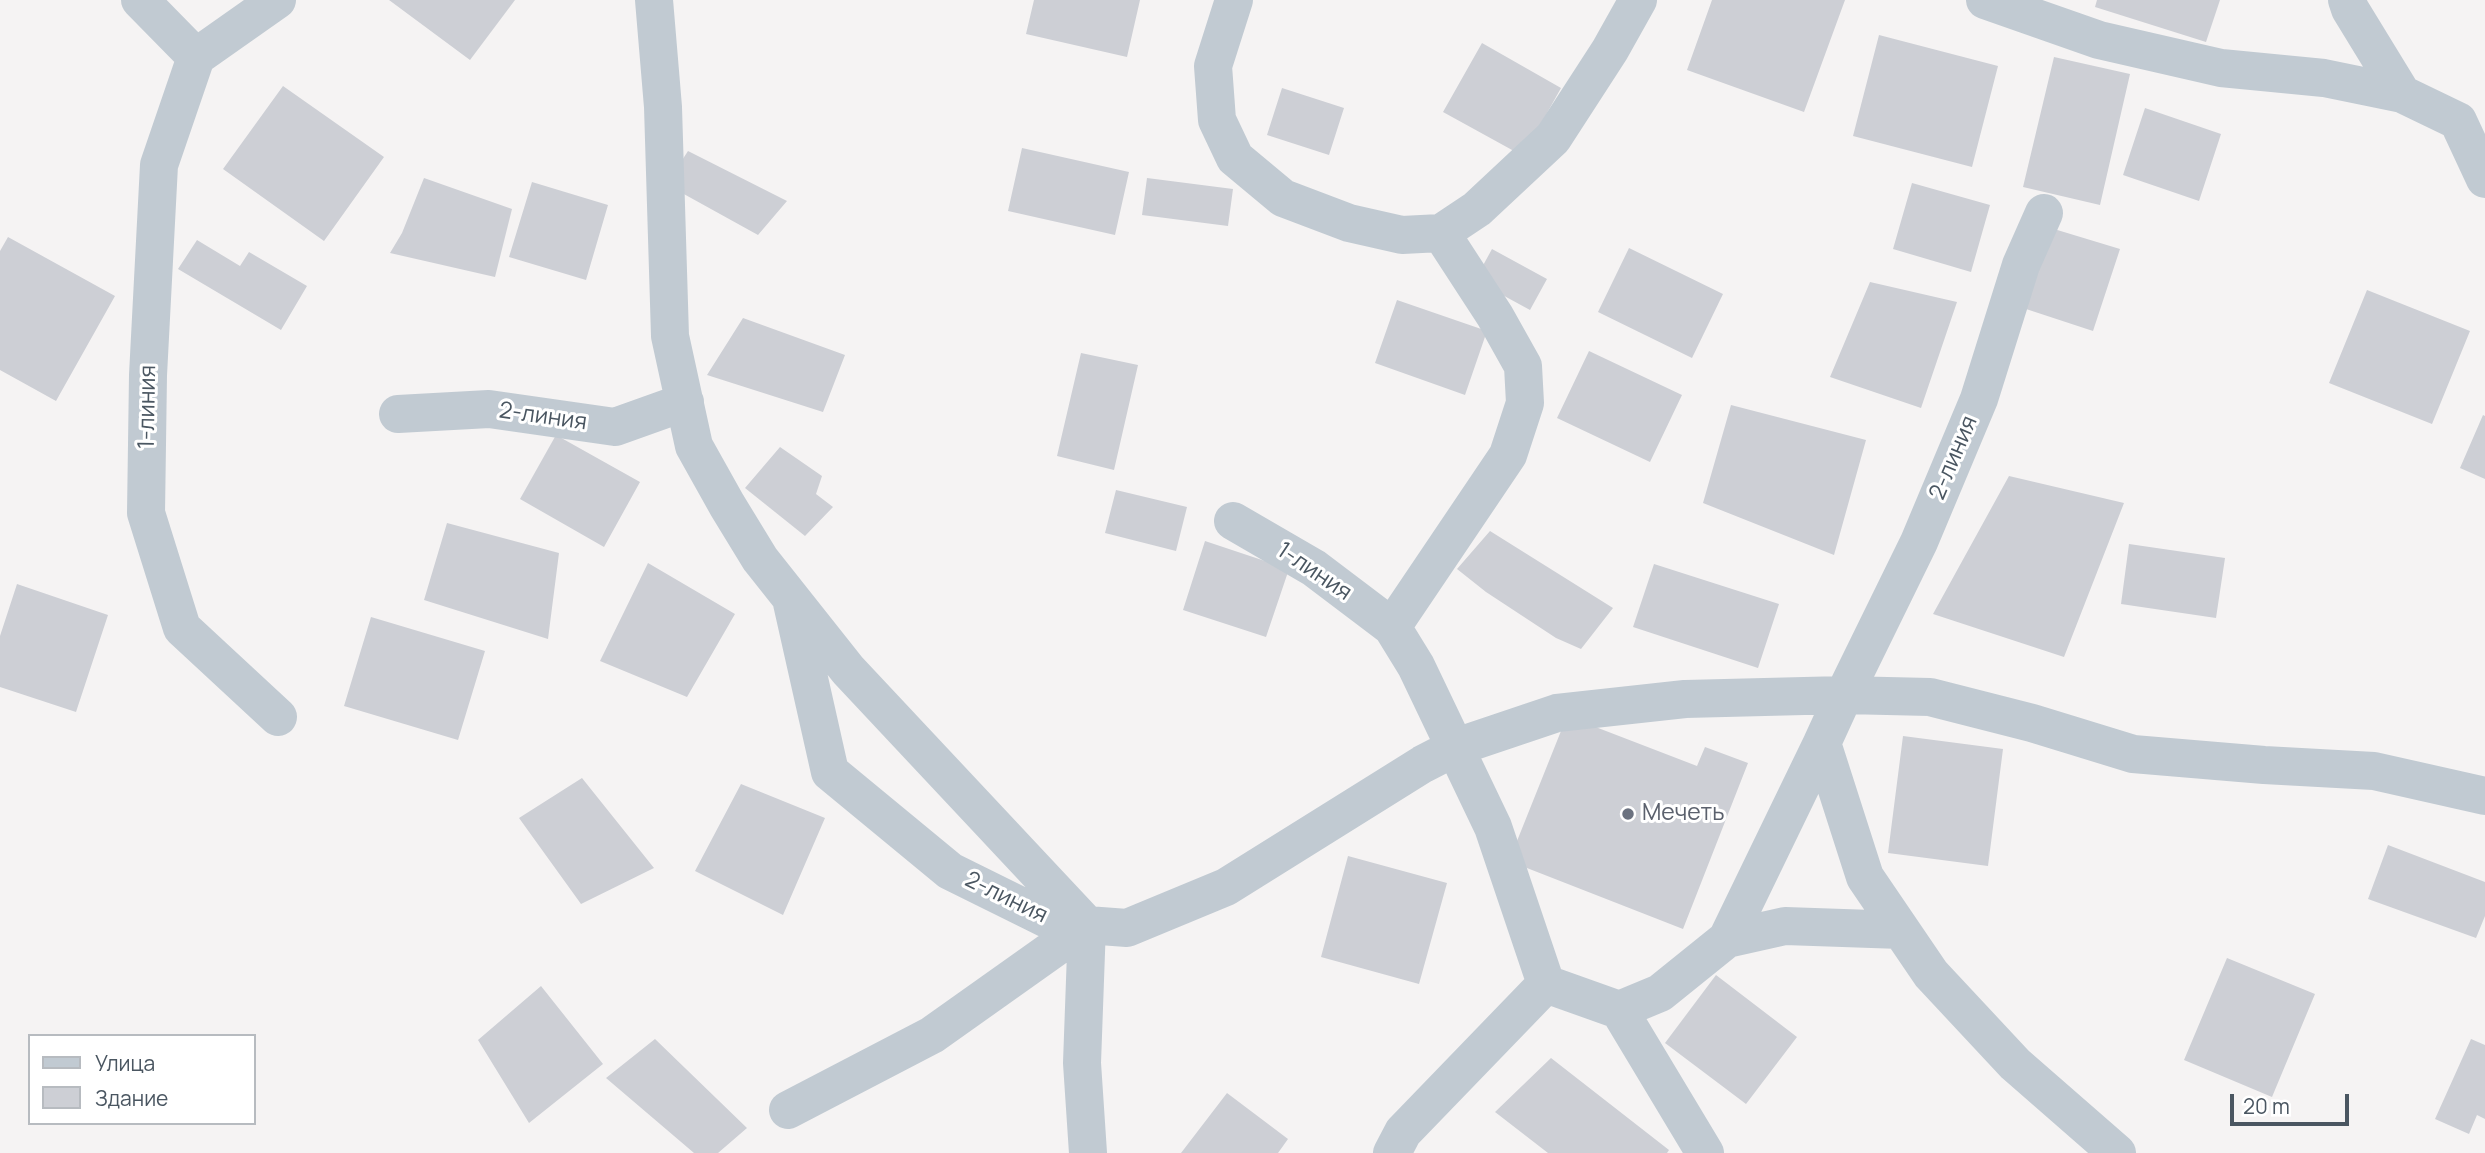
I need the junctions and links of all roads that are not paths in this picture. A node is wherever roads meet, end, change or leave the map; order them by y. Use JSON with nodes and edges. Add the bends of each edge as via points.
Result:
{"nodes":[{"id":1,"x":140,"y":0,"type":"edge"},
{"id":2,"x":277,"y":0,"type":"edge"},
{"id":3,"x":654,"y":0,"type":"edge"},
{"id":4,"x":1234,"y":0,"type":"edge"},
{"id":5,"x":1638,"y":0,"type":"edge"},
{"id":6,"x":1984,"y":0,"type":"edge"},
{"id":7,"x":2347,"y":0,"type":"edge"},
{"id":8,"x":196,"y":57,"type":"junction"},
{"id":9,"x":2402,"y":94,"type":"junction"},
{"id":10,"x":2472,"y":115,"type":"edge"},
{"id":11,"x":2485,"y":179,"type":"edge"},
{"id":12,"x":2044,"y":213,"type":"dead end"},
{"id":13,"x":1441,"y":233,"type":"junction"},
{"id":14,"x":685,"y":402,"type":"junction"},
{"id":15,"x":398,"y":414,"type":"dead end"},
{"id":16,"x":1233,"y":521,"type":"dead end"},
{"id":17,"x":790,"y":596,"type":"junction"},
{"id":18,"x":1392,"y":627,"type":"junction"},
{"id":19,"x":1844,"y":695,"type":"junction"},
{"id":20,"x":278,"y":717,"type":"dead end"},
{"id":21,"x":1822,"y":743,"type":"junction"},
{"id":22,"x":1456,"y":747,"type":"junction"},
{"id":23,"x":2485,"y":796,"type":"edge"},
{"id":24,"x":1087,"y":925,"type":"junction"},
{"id":25,"x":1901,"y":930,"type":"junction"},
{"id":26,"x":1727,"y":939,"type":"junction"},
{"id":27,"x":1546,"y":984,"type":"junction"},
{"id":28,"x":1619,"y":1010,"type":"junction"},
{"id":29,"x":788,"y":1111,"type":"dead end"},
{"id":30,"x":1088,"y":1153,"type":"edge"},
{"id":31,"x":1392,"y":1153,"type":"edge"},
{"id":32,"x":1705,"y":1153,"type":"edge"},
{"id":33,"x":2117,"y":1153,"type":"edge"}],
"edges":[{"from":1,"to":8,"type":"street"},
{"from":2,"to":8,"type":"street"},
{"from":3,"to":14,"type":"street","via":[[663,107],[670,336]]},
{"from":4,"to":13,"type":"street","via":[[1213,66],[1217,120],[1235,158],[1283,198],[1349,223],[1402,235]]},
{"from":5,"to":13,"type":"street","via":[[1553,138],[1477,209]]},
{"from":6,"to":9,"type":"street","via":[[2099,40],[2221,68],[2324,78]]},
{"from":7,"to":9,"type":"street"},
{"from":8,"to":20,"type":"street","name":"1-линия","via":[[159,165],[146,513],[182,628]]},
{"from":9,"to":10,"type":"street"},
{"from":10,"to":11,"type":"street"},
{"from":12,"to":19,"type":"street","name":"2-линия","via":[[2021,265],[1974,411],[1919,542]]},
{"from":13,"to":18,"type":"street","via":[[1523,366],[1525,403],[1508,455]]},
{"from":14,"to":15,"type":"street","name":"2-линия","via":[[615,427],[489,409]]},
{"from":14,"to":17,"type":"street","via":[[694,446],[760,559]]},
{"from":16,"to":18,"type":"street","name":"1-линия","via":[[1314,568]]},
{"from":17,"to":24,"type":"street","via":[[848,670]]},
{"from":17,"to":24,"type":"street","name":"2-линия","via":[[830,772],[950,871],[1053,922]]},
{"from":18,"to":22,"type":"street"},
{"from":19,"to":21,"type":"street","name":"2-линия"},
{"from":19,"to":22,"type":"street","via":[[1685,699],[1557,713]]},
{"from":19,"to":23,"type":"street","via":[[1930,697],[2133,754],[2374,771]]},
{"from":21,"to":25,"type":"street","via":[[1865,877]]},
{"from":21,"to":26,"type":"street","name":"2-линия"},
{"from":22,"to":24,"type":"street","via":[[1226,887],[1127,928]]},
{"from":22,"to":27,"type":"street","via":[[1493,827]]},
{"from":24,"to":29,"type":"street","name":"2-линия","via":[[932,1035]]},
{"from":24,"to":30,"type":"street","via":[[1082,1063]]},
{"from":25,"to":26,"type":"street","via":[[1785,926]]},
{"from":25,"to":33,"type":"street","via":[[1931,974],[2015,1064]]},
{"from":26,"to":28,"type":"street","via":[[1660,993]]},
{"from":27,"to":28,"type":"street"},
{"from":27,"to":31,"type":"street","via":[[1403,1132]]},
{"from":28,"to":32,"type":"street"}]}
